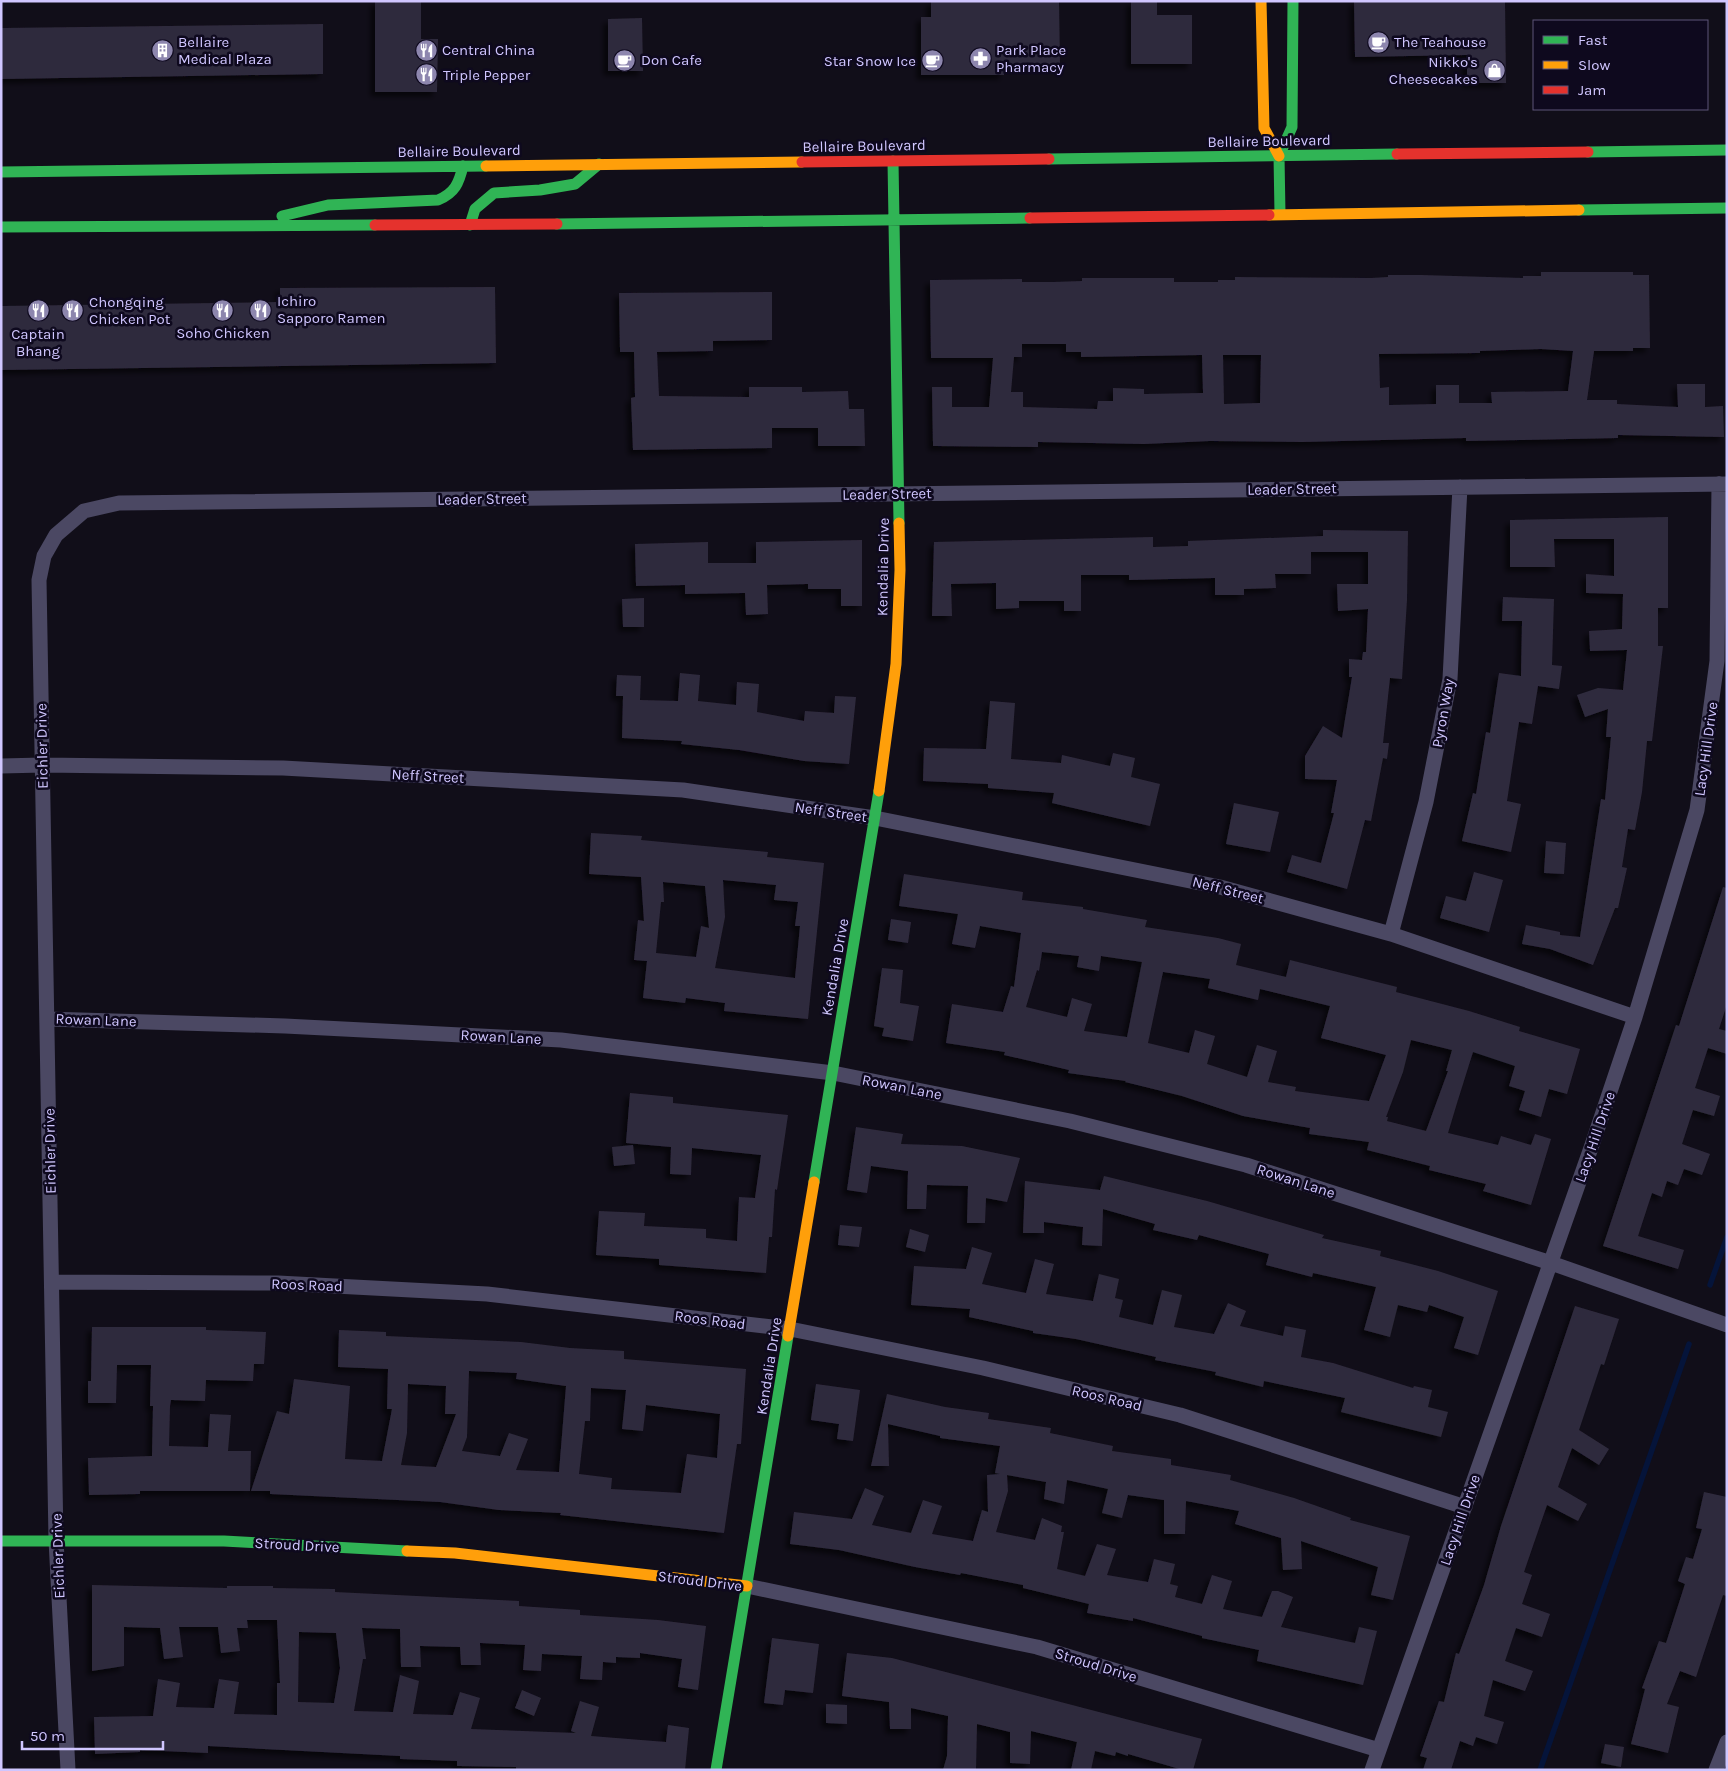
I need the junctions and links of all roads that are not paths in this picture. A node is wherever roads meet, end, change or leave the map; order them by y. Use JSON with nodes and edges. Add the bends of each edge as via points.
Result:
{"nodes":[{"id":1,"x":1261,"y":1,"type":"edge"},
{"id":2,"x":1293,"y":1,"type":"edge"},
{"id":3,"x":1727,"y":150,"type":"edge"},
{"id":4,"x":1279,"y":156,"type":"junction"},
{"id":5,"x":893,"y":161,"type":"junction"},
{"id":6,"x":598,"y":164,"type":"junction"},
{"id":7,"x":463,"y":166,"type":"junction"},
{"id":8,"x":1,"y":172,"type":"edge"},
{"id":9,"x":1727,"y":208,"type":"edge"},
{"id":10,"x":1280,"y":214,"type":"junction"},
{"id":11,"x":894,"y":221,"type":"junction"},
{"id":12,"x":470,"y":225,"type":"junction"},
{"id":13,"x":239,"y":226,"type":"junction"},
{"id":14,"x":1,"y":227,"type":"edge"},
{"id":15,"x":1723,"y":484,"type":"edge"},
{"id":16,"x":1460,"y":487,"type":"junction"},
{"id":17,"x":898,"y":494,"type":"junction"},
{"id":18,"x":56,"y":535,"type":"joint"},
{"id":19,"x":42,"y":764,"type":"junction"},
{"id":20,"x":1,"y":766,"type":"edge"},
{"id":21,"x":875,"y":818,"type":"junction"},
{"id":22,"x":1391,"y":934,"type":"junction"},
{"id":23,"x":1636,"y":1016,"type":"junction"},
{"id":24,"x":47,"y":1019,"type":"junction"},
{"id":25,"x":832,"y":1073,"type":"junction"},
{"id":26,"x":1551,"y":1263,"type":"junction"},
{"id":27,"x":52,"y":1282,"type":"junction"},
{"id":28,"x":1727,"y":1325,"type":"edge"},
{"id":29,"x":790,"y":1329,"type":"junction"},
{"id":30,"x":1464,"y":1507,"type":"junction"},
{"id":31,"x":56,"y":1540,"type":"junction"},
{"id":32,"x":1,"y":1541,"type":"edge"},
{"id":33,"x":747,"y":1586,"type":"junction"},
{"id":34,"x":1727,"y":1742,"type":"edge"},
{"id":35,"x":1379,"y":1750,"type":"junction"},
{"id":36,"x":68,"y":1770,"type":"edge"},
{"id":37,"x":716,"y":1770,"type":"edge"},
{"id":38,"x":1372,"y":1770,"type":"edge"},
{"id":39,"x":1716,"y":1770,"type":"edge"}],
"edges":[{"from":1,"to":4,"type":"main road","via":[[1264,128]]},
{"from":2,"to":4,"type":"main road","via":[[1292,127]]},
{"from":3,"to":4,"type":"main road","name":"Bellaire Boulevard"},
{"from":4,"to":5,"type":"main road","name":"Bellaire Boulevard"},
{"from":4,"to":10,"type":"main road"},
{"from":5,"to":6,"type":"main road","name":"Bellaire Boulevard"},
{"from":5,"to":11,"type":"main road","name":"Kendalia Drive"},
{"from":6,"to":7,"type":"main road","name":"Bellaire Boulevard"},
{"from":6,"to":12,"type":"main road","via":[[575,184],[494,193],[474,209]]},
{"from":7,"to":8,"type":"main road","name":"Bellaire Boulevard"},
{"from":7,"to":13,"type":"main road","via":[[459,184],[452,195],[438,200],[328,205]]},
{"from":9,"to":10,"type":"main road"},
{"from":10,"to":11,"type":"main road"},
{"from":11,"to":12,"type":"main road"},
{"from":11,"to":17,"type":"main road","name":"Kendalia Drive"},
{"from":12,"to":13,"type":"main road"},
{"from":13,"to":14,"type":"main road"},
{"from":15,"to":16,"type":"street","name":"Leader Street"},
{"from":15,"to":23,"type":"street","name":"Lacy Hill Drive","via":[[1717,660],[1698,810]]},
{"from":16,"to":17,"type":"street","name":"Leader Street"},
{"from":16,"to":22,"type":"street","name":"Pyron Way","via":[[1450,679],[1426,802]]},
{"from":17,"to":18,"type":"street","name":"Leader Street","via":[[119,503],[84,511]]},
{"from":17,"to":21,"type":"main road","name":"Kendalia Drive","via":[[900,570],[896,664]]},
{"from":18,"to":19,"type":"street","name":"Eichler Drive","via":[[44,556],[39,580]]},
{"from":19,"to":20,"type":"street","name":"Neff Street"},
{"from":19,"to":21,"type":"street","name":"Neff Street","via":[[282,768],[683,790]]},
{"from":19,"to":24,"type":"street","name":"Eichler Drive"},
{"from":21,"to":22,"type":"street","name":"Neff Street","via":[[1220,887]]},
{"from":21,"to":25,"type":"main road","name":"Kendalia Drive"},
{"from":22,"to":23,"type":"street","name":"Neff Street"},
{"from":23,"to":26,"type":"street","name":"Lacy Hill Drive"},
{"from":24,"to":25,"type":"street","name":"Rowan Lane","via":[[285,1026],[561,1040]]},
{"from":24,"to":27,"type":"street","name":"Eichler Drive"},
{"from":25,"to":26,"type":"street","name":"Rowan Lane","via":[[1070,1120],[1246,1165]]},
{"from":25,"to":29,"type":"main road","name":"Kendalia Drive"},
{"from":26,"to":28,"type":"street","name":"Rowan Lane"},
{"from":26,"to":30,"type":"street","name":"Lacy Hill Drive"},
{"from":27,"to":29,"type":"street","name":"Roos Road","via":[[278,1283],[487,1294]]},
{"from":27,"to":31,"type":"street","name":"Eichler Drive"},
{"from":29,"to":30,"type":"street","name":"Roos Road","via":[[983,1368],[1180,1415]]},
{"from":29,"to":33,"type":"main road","name":"Kendalia Drive"},
{"from":30,"to":35,"type":"street","name":"Lacy Hill Drive"},
{"from":31,"to":32,"type":"main road","name":"Stroud Drive"},
{"from":31,"to":33,"type":"main road","name":"Stroud Drive","via":[[224,1541],[454,1553]]},
{"from":31,"to":36,"type":"street","name":"Eichler Drive"},
{"from":33,"to":35,"type":"street","name":"Stroud Drive","via":[[1038,1647]]},
{"from":33,"to":37,"type":"main road","name":"Kendalia Drive"},
{"from":34,"to":39,"type":"street"},
{"from":35,"to":38,"type":"street","name":"Lacy Hill Drive"}]}
